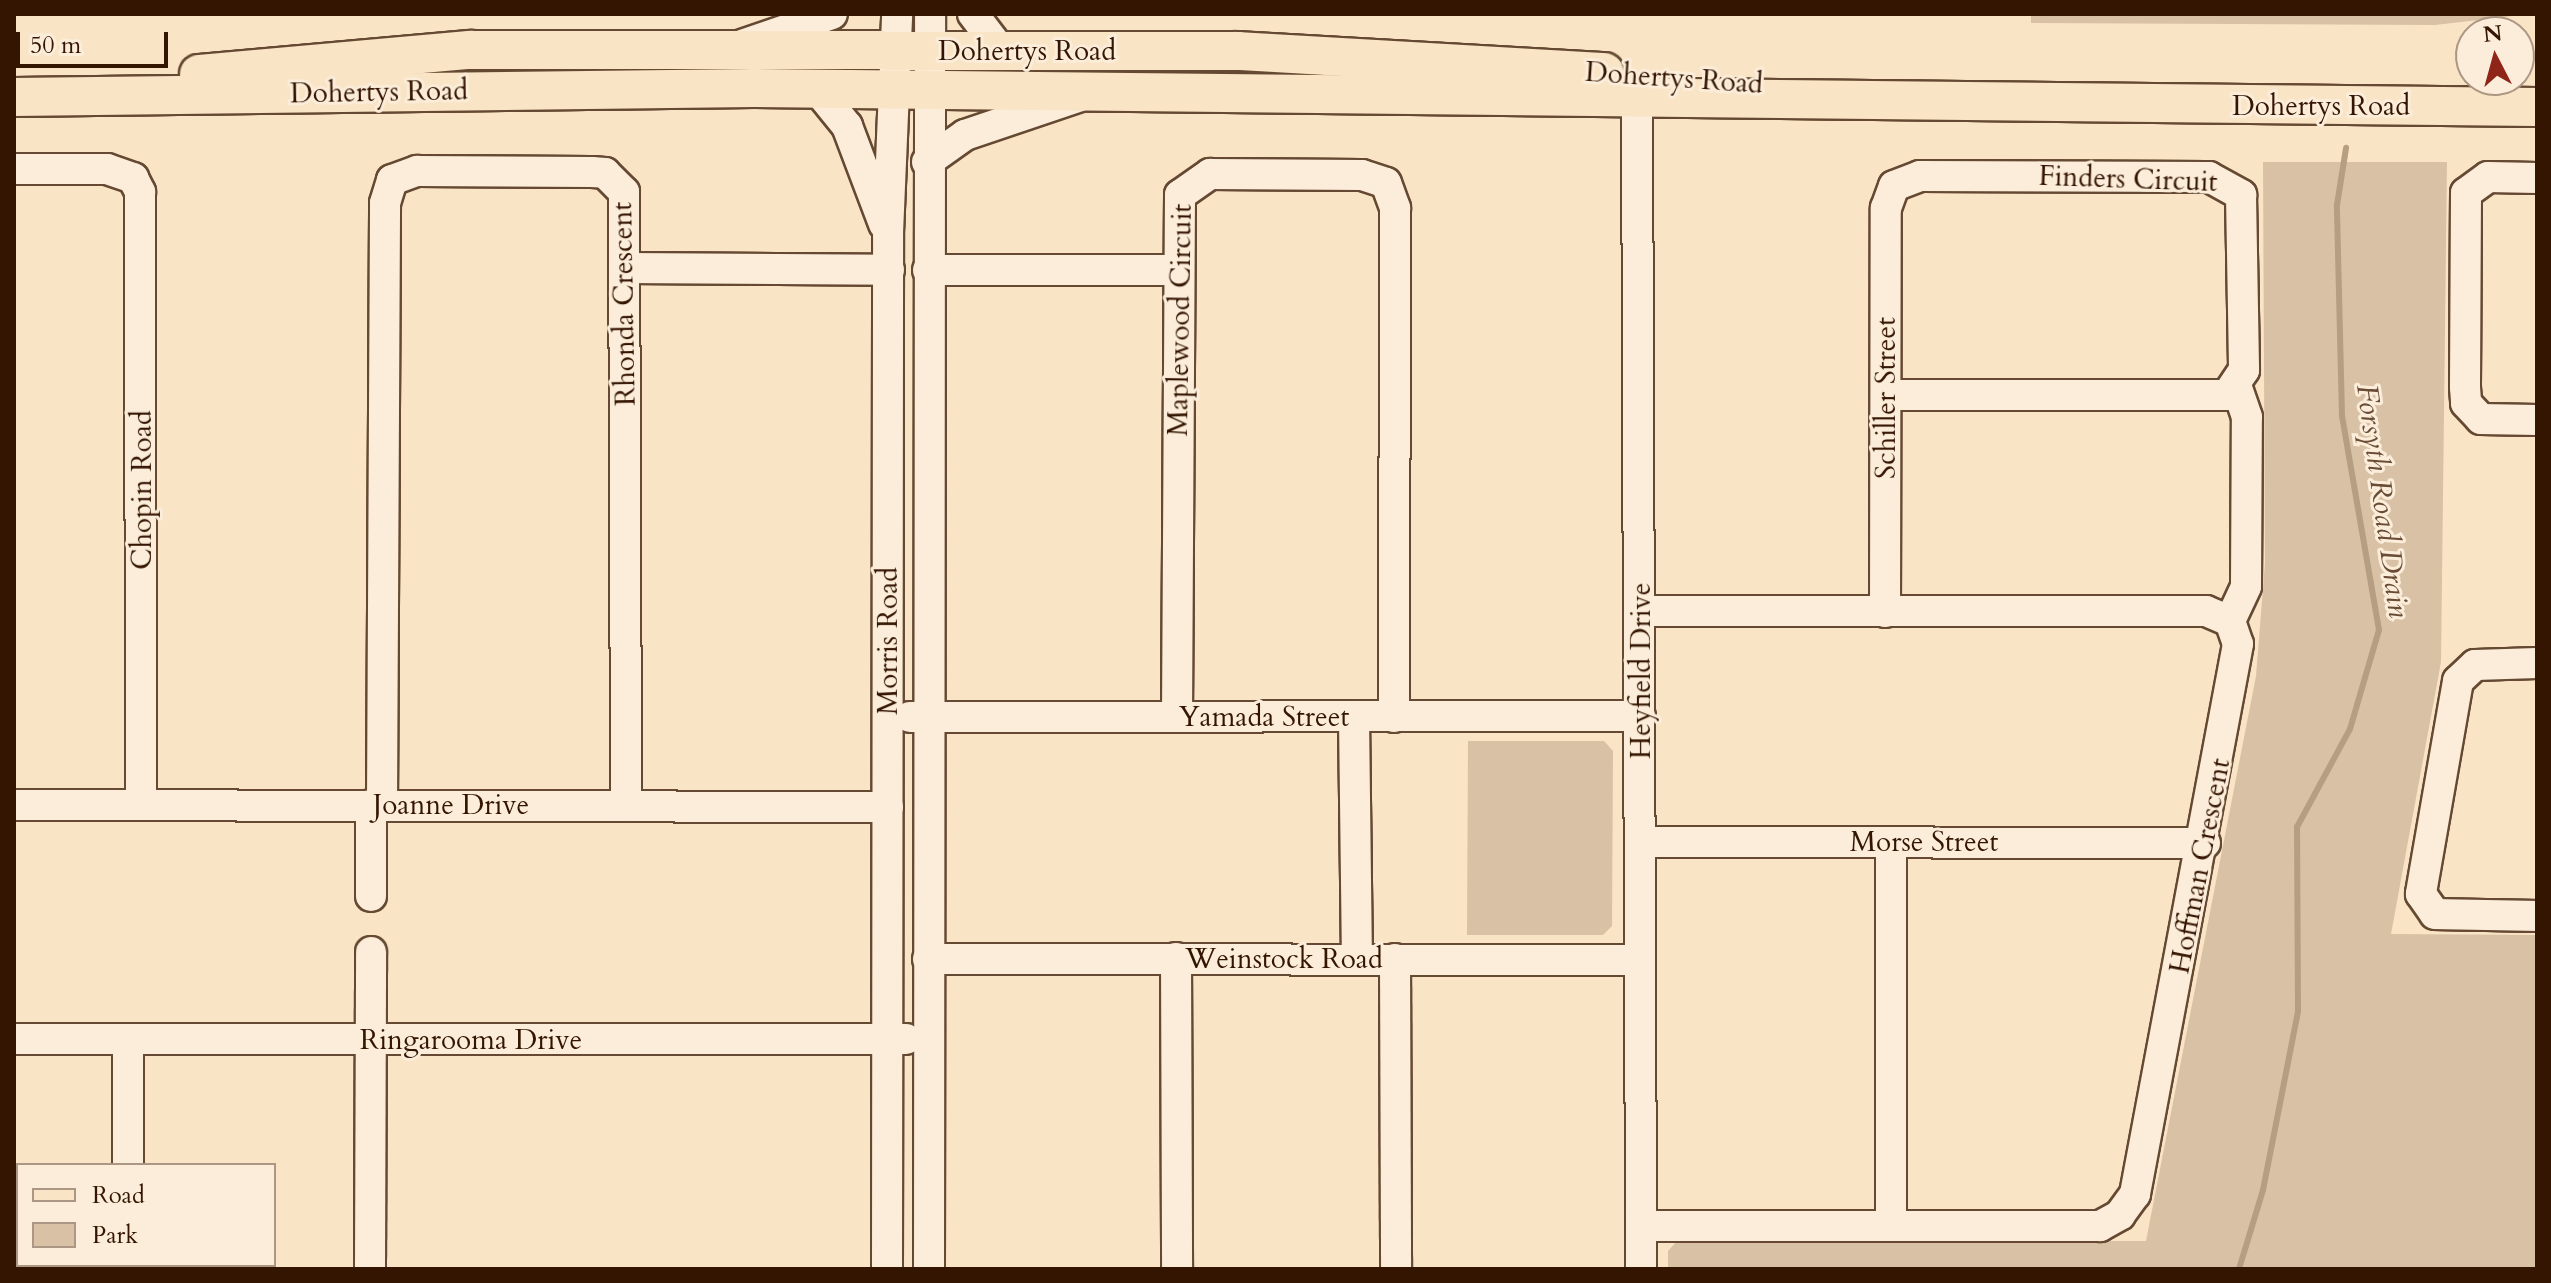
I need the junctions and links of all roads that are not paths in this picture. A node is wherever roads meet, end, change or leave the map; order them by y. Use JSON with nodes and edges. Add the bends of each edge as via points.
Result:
{"nodes":[{"id":1,"x":832,"y":14,"type":"edge"},
{"id":2,"x":973,"y":14,"type":"edge"},
{"id":3,"x":912,"y":32,"type":"edge"},
{"id":4,"x":726,"y":51,"type":"junction"},
{"id":5,"x":1002,"y":52,"type":"junction"},
{"id":6,"x":1637,"y":85,"type":"junction"},
{"id":7,"x":817,"y":89,"type":"junction"},
{"id":8,"x":910,"y":89,"type":"junction"},
{"id":9,"x":1090,"y":92,"type":"junction"},
{"id":10,"x":30,"y":97,"type":"edge"},
{"id":11,"x":2537,"y":107,"type":"edge"},
{"id":12,"x":927,"y":162,"type":"junction"},
{"id":13,"x":14,"y":169,"type":"edge"},
{"id":14,"x":2537,"y":178,"type":"edge"},
{"id":15,"x":1894,"y":186,"type":"joint"},
{"id":16,"x":888,"y":233,"type":"junction"},
{"id":17,"x":627,"y":268,"type":"junction"},
{"id":18,"x":889,"y":270,"type":"junction"},
{"id":19,"x":928,"y":270,"type":"junction"},
{"id":20,"x":1177,"y":270,"type":"junction"},
{"id":21,"x":2237,"y":388,"type":"junction"},
{"id":22,"x":1886,"y":395,"type":"junction"},
{"id":23,"x":2537,"y":420,"type":"edge"},
{"id":24,"x":1641,"y":611,"type":"junction"},
{"id":25,"x":1885,"y":612,"type":"junction"},
{"id":26,"x":2230,"y":621,"type":"junction"},
{"id":27,"x":2537,"y":663,"type":"edge"},
{"id":28,"x":1177,"y":716,"type":"junction"},
{"id":29,"x":1640,"y":716,"type":"junction"},
{"id":30,"x":888,"y":717,"type":"junction"},
{"id":31,"x":928,"y":717,"type":"junction"},
{"id":32,"x":1354,"y":717,"type":"junction"},
{"id":33,"x":1394,"y":717,"type":"junction"},
{"id":34,"x":14,"y":805,"type":"edge"},
{"id":35,"x":141,"y":805,"type":"junction"},
{"id":36,"x":377,"y":806,"type":"junction"},
{"id":37,"x":626,"y":806,"type":"junction"},
{"id":38,"x":888,"y":807,"type":"junction"},
{"id":39,"x":1643,"y":842,"type":"junction"},
{"id":40,"x":1891,"y":842,"type":"junction"},
{"id":41,"x":2205,"y":843,"type":"junction"},
{"id":42,"x":371,"y":896,"type":"dead end"},
{"id":43,"x":2537,"y":916,"type":"edge"},
{"id":44,"x":371,"y":952,"type":"dead end"},
{"id":45,"x":1176,"y":958,"type":"junction"},
{"id":46,"x":928,"y":959,"type":"junction"},
{"id":47,"x":1357,"y":959,"type":"junction"},
{"id":48,"x":1395,"y":959,"type":"junction"},
{"id":49,"x":1640,"y":960,"type":"junction"},
{"id":50,"x":14,"y":1039,"type":"edge"},
{"id":51,"x":128,"y":1039,"type":"junction"},
{"id":52,"x":371,"y":1039,"type":"junction"},
{"id":53,"x":928,"y":1039,"type":"junction"},
{"id":54,"x":887,"y":1040,"type":"junction"},
{"id":55,"x":128,"y":1163,"type":"edge"},
{"id":56,"x":1891,"y":1225,"type":"junction"},
{"id":57,"x":1641,"y":1226,"type":"junction"},
{"id":58,"x":370,"y":1269,"type":"edge"},
{"id":59,"x":887,"y":1269,"type":"edge"},
{"id":60,"x":929,"y":1269,"type":"edge"},
{"id":61,"x":1177,"y":1269,"type":"edge"},
{"id":62,"x":1396,"y":1269,"type":"edge"},
{"id":63,"x":1641,"y":1269,"type":"edge"}],
"edges":[{"from":1,"to":4,"type":"street"},
{"from":2,"to":5,"type":"street"},
{"from":3,"to":4,"type":"main road","name":"Dohertys Road"},
{"from":3,"to":5,"type":"main road","name":"Dohertys Road"},
{"from":3,"to":8,"type":"street","name":"Morris Road"},
{"from":4,"to":10,"type":"main road","name":"Dohertys Road","via":[[470,50],[297,62]]},
{"from":5,"to":6,"type":"main road","name":"Dohertys Road","via":[[1238,51]]},
{"from":6,"to":9,"type":"main road","name":"Dohertys Road"},
{"from":6,"to":11,"type":"main road","name":"Dohertys Road","via":[[2009,105]]},
{"from":6,"to":24,"type":"street","name":"Heyfield Drive"},
{"from":7,"to":8,"type":"main road","name":"Dohertys Road"},
{"from":7,"to":10,"type":"main road","name":"Dohertys Road"},
{"from":7,"to":16,"type":"street","via":[[847,126]]},
{"from":8,"to":9,"type":"main road","name":"Dohertys Road"},
{"from":8,"to":12,"type":"street","name":"Morris Road"},
{"from":8,"to":16,"type":"street","name":"Morris Road"},
{"from":9,"to":12,"type":"street","via":[[965,135]]},
{"from":12,"to":19,"type":"street","name":"Morris Road"},
{"from":13,"to":35,"type":"street","name":"Chopin Road","via":[[107,169],[133,178],[142,204]]},
{"from":14,"to":23,"type":"street","via":[[2488,177],[2466,193],[2465,372],[2471,412]]},
{"from":15,"to":21,"type":"street","name":"Finders Circuit","via":[[1920,176],[2209,177],[2234,184],[2244,207],[2244,370]]},
{"from":15,"to":22,"type":"street","name":"Schiller Street","via":[[1886,208]]},
{"from":16,"to":18,"type":"street","name":"Morris Road"},
{"from":17,"to":18,"type":"street"},
{"from":17,"to":36,"type":"street","name":"Rhonda Crescent","via":[[624,192],[605,173],[417,171],[385,191]]},
{"from":17,"to":37,"type":"street","name":"Rhonda Crescent"},
{"from":18,"to":30,"type":"street","name":"Morris Road"},
{"from":19,"to":20,"type":"street"},
{"from":19,"to":31,"type":"street","name":"Morris Road"},
{"from":20,"to":28,"type":"street","name":"Maplewood Circuit"},
{"from":20,"to":33,"type":"street","name":"Maplewood Circuit","via":[[1177,206],[1196,178],[1362,175],[1394,194]]},
{"from":21,"to":22,"type":"street","via":[[2218,397]]},
{"from":21,"to":26,"type":"street","via":[[2247,417],[2246,586]]},
{"from":22,"to":25,"type":"street","name":"Schiller Street"},
{"from":24,"to":25,"type":"street"},
{"from":24,"to":29,"type":"street","name":"Heyfield Drive"},
{"from":25,"to":26,"type":"street","via":[[2206,611]]},
{"from":26,"to":41,"type":"street","name":"Hoffman Crescent","via":[[2236,668]]},
{"from":27,"to":43,"type":"street","via":[[2475,665],[2458,681],[2422,879],[2424,907],[2435,914]]},
{"from":28,"to":31,"type":"street","name":"Yamada Street"},
{"from":28,"to":32,"type":"street","name":"Yamada Street"},
{"from":29,"to":33,"type":"street","name":"Yamada Street"},
{"from":29,"to":39,"type":"street","name":"Heyfield Drive"},
{"from":30,"to":31,"type":"street","name":"Yamada Street"},
{"from":30,"to":38,"type":"street","name":"Morris Road"},
{"from":31,"to":46,"type":"street","name":"Morris Road"},
{"from":32,"to":33,"type":"street","name":"Yamada Street"},
{"from":32,"to":47,"type":"street"},
{"from":34,"to":35,"type":"street","name":"Joanne Drive"},
{"from":35,"to":36,"type":"street","name":"Joanne Drive"},
{"from":36,"to":37,"type":"street","name":"Joanne Drive"},
{"from":36,"to":42,"type":"street"},
{"from":37,"to":38,"type":"street","name":"Joanne Drive"},
{"from":38,"to":54,"type":"street","name":"Morris Road"},
{"from":39,"to":40,"type":"street","name":"Morse Street"},
{"from":39,"to":49,"type":"street","name":"Heyfield Drive"},
{"from":40,"to":41,"type":"street","name":"Morse Street"},
{"from":40,"to":56,"type":"street"},
{"from":41,"to":56,"type":"street","name":"Hoffman Crescent","via":[[2129,1207],[2100,1226]]},
{"from":44,"to":52,"type":"street"},
{"from":45,"to":46,"type":"street","name":"Weinstock Road"},
{"from":45,"to":47,"type":"street","name":"Weinstock Road"},
{"from":45,"to":61,"type":"street"},
{"from":46,"to":53,"type":"street","name":"Morris Road"},
{"from":47,"to":48,"type":"street","name":"Weinstock Road"},
{"from":48,"to":49,"type":"street","name":"Weinstock Road"},
{"from":48,"to":62,"type":"street"},
{"from":49,"to":57,"type":"street","name":"Heyfield Drive"},
{"from":50,"to":51,"type":"street","name":"Ringarooma Drive"},
{"from":51,"to":52,"type":"street","name":"Ringarooma Drive"},
{"from":51,"to":55,"type":"street"},
{"from":52,"to":54,"type":"street","name":"Ringarooma Drive"},
{"from":52,"to":58,"type":"street"},
{"from":53,"to":54,"type":"street","name":"Ringarooma Drive"},
{"from":53,"to":60,"type":"street","name":"Morris Road"},
{"from":54,"to":59,"type":"street","name":"Morris Road"},
{"from":56,"to":57,"type":"street","name":"Hoffman Crescent"},
{"from":57,"to":63,"type":"street","name":"Heyfield Drive"}]}
